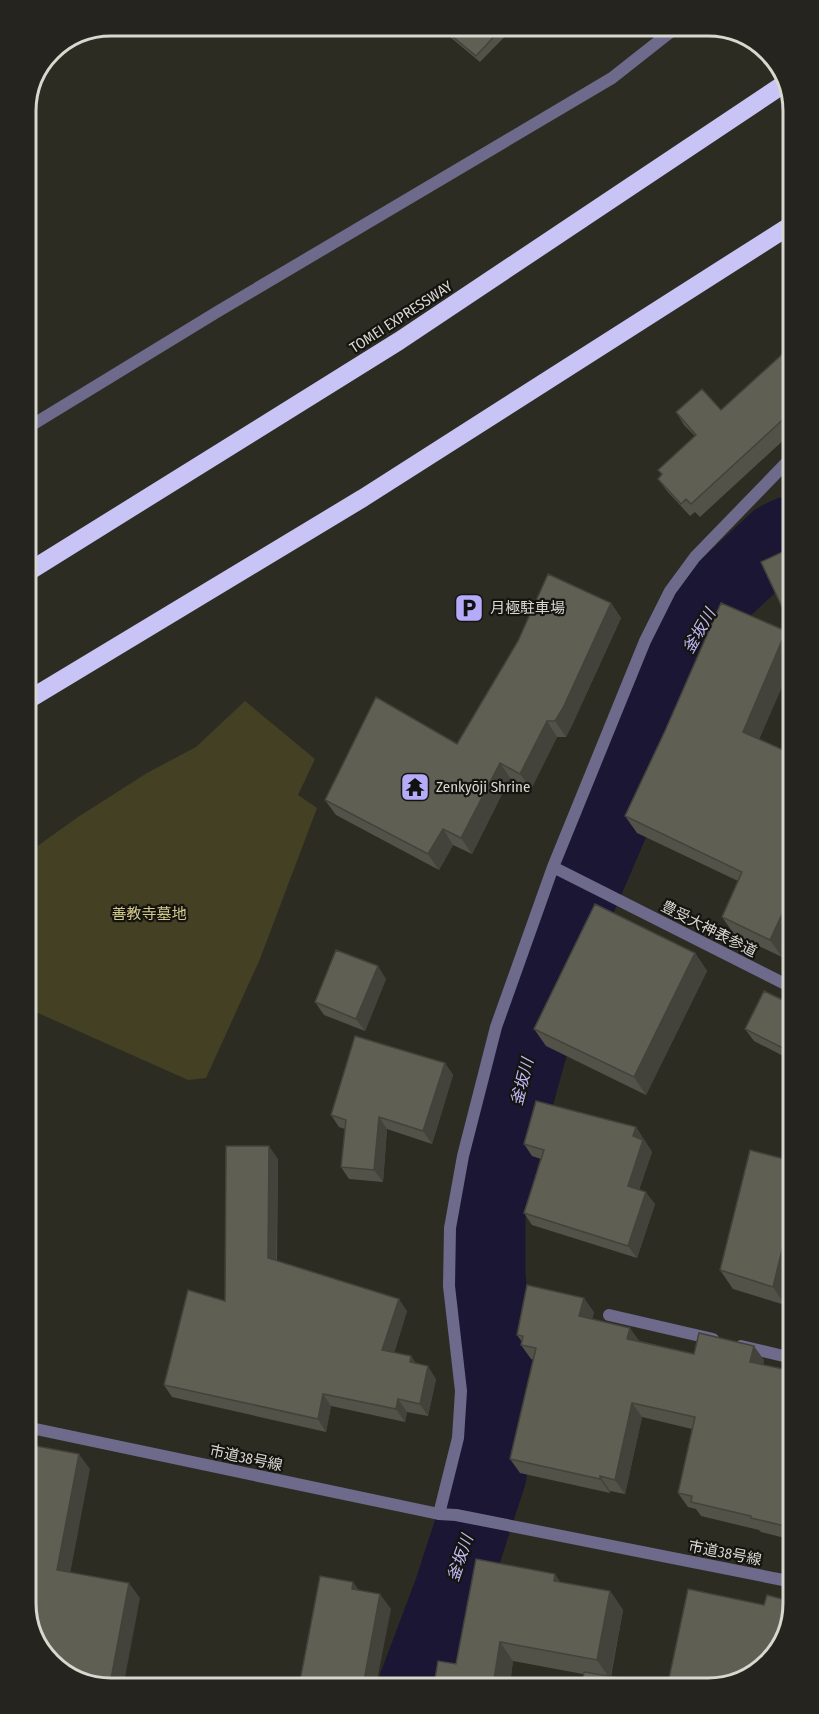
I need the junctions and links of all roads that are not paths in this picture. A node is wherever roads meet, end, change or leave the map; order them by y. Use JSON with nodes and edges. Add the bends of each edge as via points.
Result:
{"nodes":[{"id":1,"x":665,"y":36,"type":"edge"},
{"id":2,"x":779,"y":87,"type":"edge"},
{"id":3,"x":783,"y":230,"type":"edge"},
{"id":4,"x":36,"y":423,"type":"edge"},
{"id":5,"x":783,"y":466,"type":"edge"},
{"id":6,"x":36,"y":567,"type":"edge"},
{"id":7,"x":36,"y":695,"type":"edge"},
{"id":8,"x":558,"y":869,"type":"junction"},
{"id":9,"x":783,"y":983,"type":"edge"},
{"id":10,"x":609,"y":1315,"type":"dead end"},
{"id":11,"x":783,"y":1356,"type":"edge"},
{"id":12,"x":36,"y":1429,"type":"edge"},
{"id":13,"x":439,"y":1514,"type":"junction"},
{"id":14,"x":783,"y":1580,"type":"edge"}],
"edges":[{"from":1,"to":4,"type":"street","via":[[612,78]]},
{"from":2,"to":6,"type":"highway","name":"TOMEI EXPRESSWAY","via":[[399,340]]},
{"from":3,"to":7,"type":"highway","via":[[363,498]]},
{"from":5,"to":8,"type":"street","via":[[695,557],[670,591],[645,641]]},
{"from":8,"to":9,"type":"street","name":"豊受大神表参道"},
{"from":8,"to":13,"type":"street","via":[[496,1027],[463,1156],[450,1228],[449,1275],[461,1390],[458,1438]]},
{"from":10,"to":11,"type":"street"},
{"from":12,"to":13,"type":"street","name":"市道38号線"},
{"from":13,"to":14,"type":"street","name":"市道38号線"}]}
